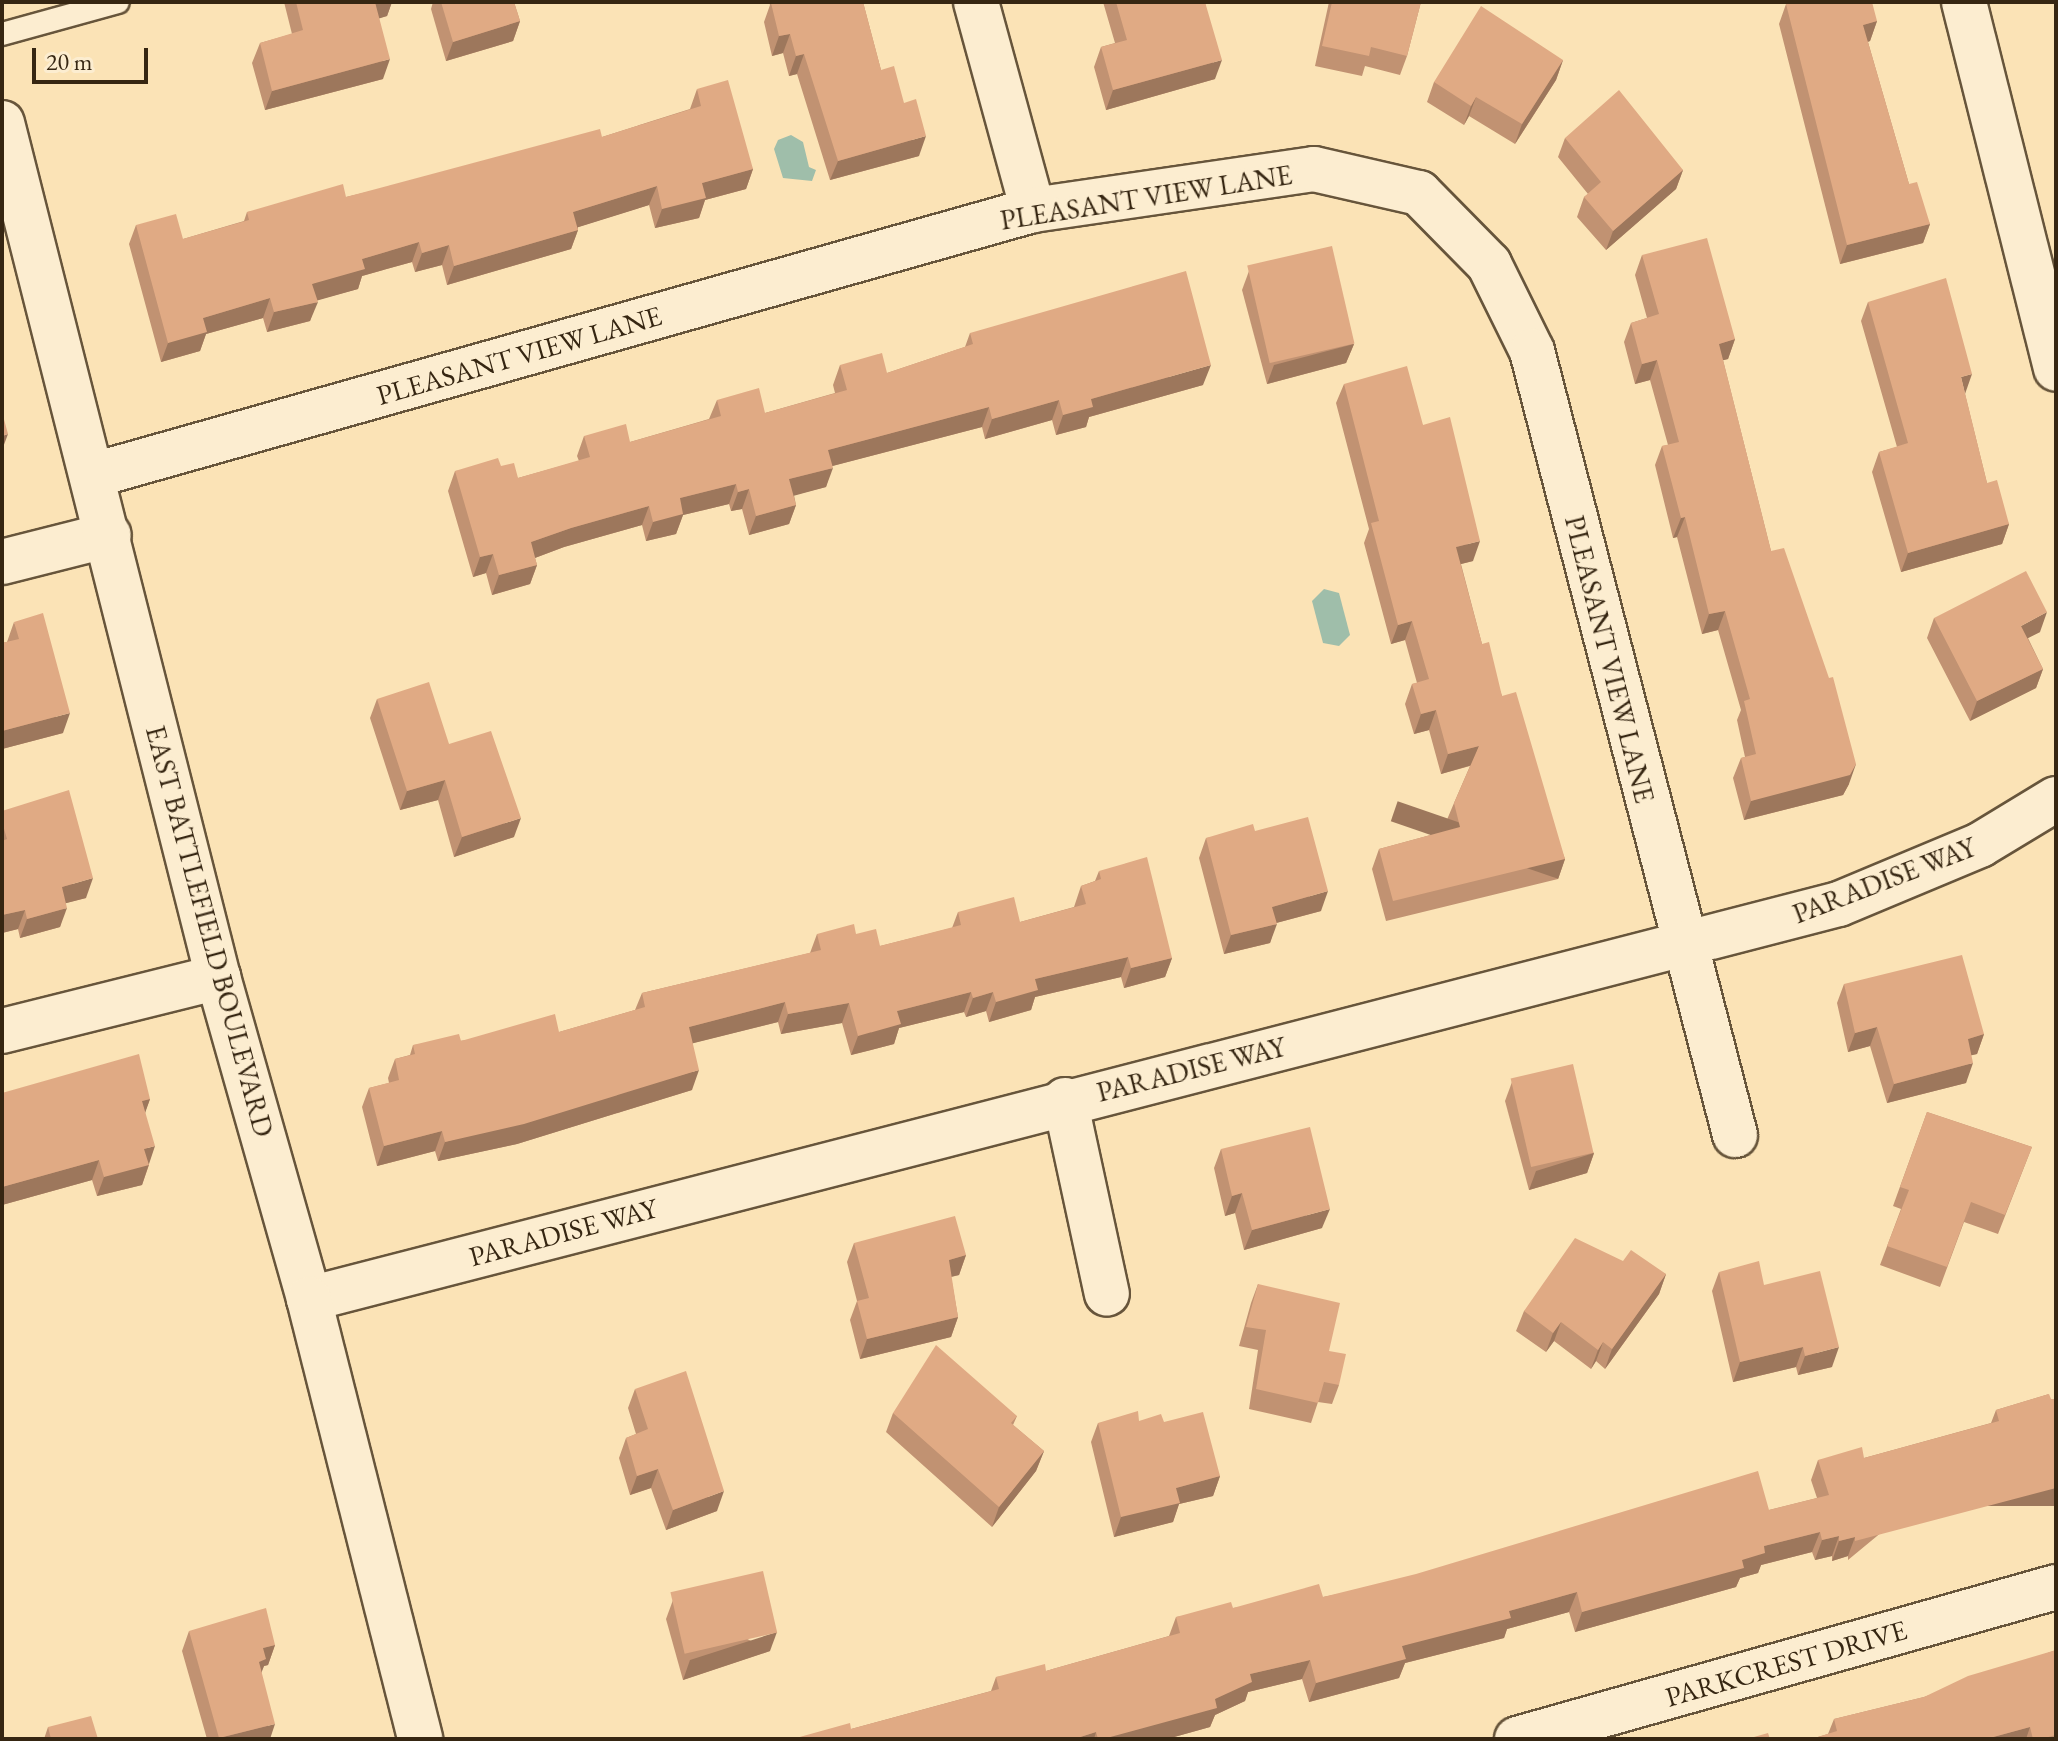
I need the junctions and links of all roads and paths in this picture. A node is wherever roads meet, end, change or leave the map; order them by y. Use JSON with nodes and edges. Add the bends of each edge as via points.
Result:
{"nodes":[{"id":1,"x":118,"y":2,"type":"edge"},
{"id":2,"x":976,"y":2,"type":"edge"},
{"id":3,"x":1964,"y":2,"type":"edge"},
{"id":4,"x":2,"y":34,"type":"edge"},
{"id":5,"x":2,"y":123,"type":"edge"},
{"id":6,"x":1033,"y":210,"type":"junction"},
{"id":7,"x":2056,"y":369,"type":"edge"},
{"id":8,"x":94,"y":475,"type":"junction"},
{"id":9,"x":109,"y":535,"type":"junction"},
{"id":10,"x":2,"y":562,"type":"edge"},
{"id":11,"x":2056,"y":799,"type":"edge"},
{"id":12,"x":1683,"y":947,"type":"junction"},
{"id":13,"x":218,"y":977,"type":"junction"},
{"id":14,"x":2,"y":1031,"type":"edge"},
{"id":15,"x":1065,"y":1100,"type":"junction"},
{"id":16,"x":1735,"y":1135,"type":"dead end"},
{"id":17,"x":1107,"y":1294,"type":"dead end"},
{"id":18,"x":309,"y":1299,"type":"junction"},
{"id":19,"x":2056,"y":1587,"type":"edge"},
{"id":20,"x":420,"y":1739,"type":"edge"},
{"id":21,"x":1517,"y":1739,"type":"edge"}],
"edges":[{"from":1,"to":4,"type":"lane"},
{"from":2,"to":6,"type":"street"},
{"from":3,"to":7,"type":"street"},
{"from":5,"to":8,"type":"street","name":"EAST BATTLEFIELD BOULEVARD"},
{"from":6,"to":8,"type":"street","name":"PLEASANT VIEW LANE"},
{"from":6,"to":12,"type":"street","name":"PLEASANT VIEW LANE","via":[[1314,169],[1419,193],[1489,264],[1532,351]]},
{"from":8,"to":9,"type":"street","name":"EAST BATTLEFIELD BOULEVARD"},
{"from":9,"to":10,"type":"street"},
{"from":9,"to":13,"type":"street","name":"EAST BATTLEFIELD BOULEVARD"},
{"from":11,"to":12,"type":"street","name":"PARADISE WAY","via":[[1980,845],[1839,904]]},
{"from":12,"to":15,"type":"street","name":"PARADISE WAY"},
{"from":12,"to":16,"type":"street","name":"PLEASANT VIEW LANE"},
{"from":13,"to":14,"type":"street"},
{"from":13,"to":18,"type":"street","name":"EAST BATTLEFIELD BOULEVARD"},
{"from":15,"to":17,"type":"street"},
{"from":15,"to":18,"type":"street","name":"PARADISE WAY"},
{"from":18,"to":20,"type":"street","name":"EAST BATTLEFIELD BOULEVARD"},
{"from":19,"to":21,"type":"street","name":"PARKCREST DRIVE"}]}
